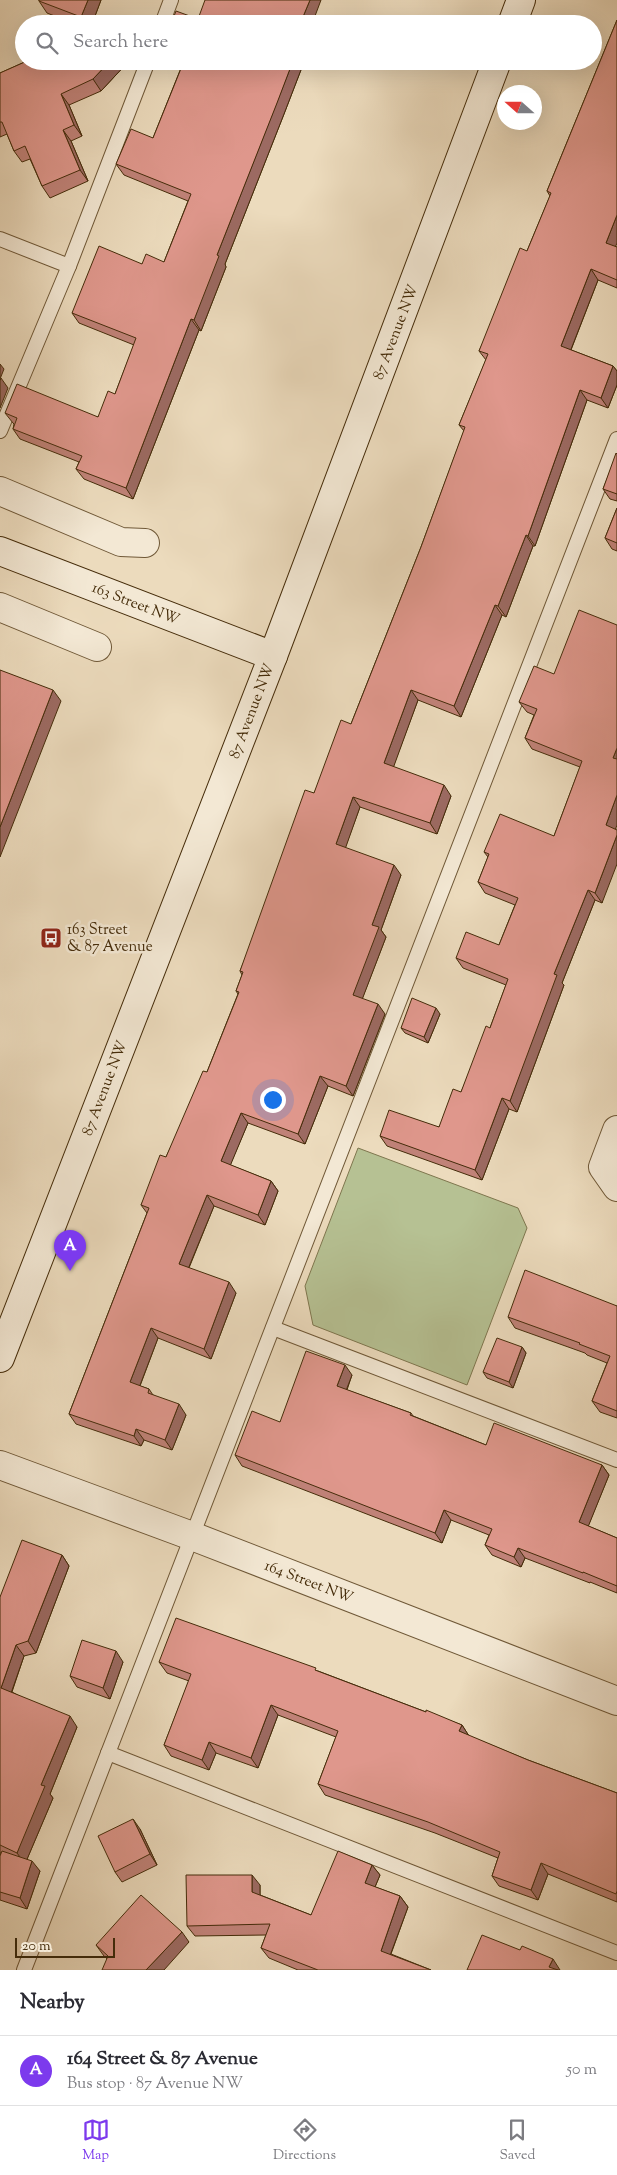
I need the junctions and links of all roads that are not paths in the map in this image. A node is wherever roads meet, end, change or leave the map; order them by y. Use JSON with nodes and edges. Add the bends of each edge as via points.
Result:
{"nodes":[{"id":1,"x":171,"y":0,"type":"edge"},
{"id":2,"x":520,"y":0,"type":"edge"},
{"id":3,"x":165,"y":15,"type":"edge"},
{"id":4,"x":515,"y":15,"type":"edge"},
{"id":5,"x":145,"y":70,"type":"edge"},
{"id":6,"x":494,"y":70,"type":"edge"},
{"id":7,"x":0,"y":239,"type":"edge"},
{"id":8,"x":69,"y":266,"type":"junction"},
{"id":9,"x":0,"y":431,"type":"edge"},
{"id":10,"x":617,"y":439,"type":"edge"},
{"id":11,"x":0,"y":491,"type":"edge"},
{"id":12,"x":145,"y":543,"type":"dead end"},
{"id":13,"x":0,"y":551,"type":"edge"},
{"id":14,"x":0,"y":607,"type":"edge"},
{"id":15,"x":97,"y":647,"type":"dead end"},
{"id":16,"x":273,"y":656,"type":"junction"},
{"id":17,"x":617,"y":1130,"type":"edge"},
{"id":18,"x":610,"y":1177,"type":"edge"},
{"id":19,"x":273,"y":1328,"type":"junction"},
{"id":20,"x":0,"y":1358,"type":"edge"},
{"id":21,"x":617,"y":1460,"type":"edge"},
{"id":22,"x":0,"y":1465,"type":"edge"},
{"id":23,"x":192,"y":1536,"type":"junction"},
{"id":24,"x":617,"y":1700,"type":"edge"},
{"id":25,"x":108,"y":1753,"type":"junction"},
{"id":26,"x":617,"y":1953,"type":"edge"},
{"id":27,"x":24,"y":1970,"type":"edge"}],
"edges":[{"from":1,"to":3,"type":"lane"},
{"from":2,"to":4,"type":"main road"},
{"from":5,"to":8,"type":"lane"},
{"from":6,"to":16,"type":"main road","name":"87 Avenue NW"},
{"from":7,"to":8,"type":"lane"},
{"from":8,"to":9,"type":"lane"},
{"from":10,"to":19,"type":"lane"},
{"from":11,"to":12,"type":"main road","via":[[121,542]]},
{"from":13,"to":16,"type":"main road","name":"163 Street NW"},
{"from":14,"to":15,"type":"main road"},
{"from":16,"to":20,"type":"main road","name":"87 Avenue NW"},
{"from":17,"to":18,"type":"main road"},
{"from":19,"to":21,"type":"lane"},
{"from":19,"to":23,"type":"lane"},
{"from":22,"to":23,"type":"main road","name":"164 Street NW"},
{"from":23,"to":24,"type":"main road","name":"164 Street NW"},
{"from":23,"to":25,"type":"lane"},
{"from":25,"to":26,"type":"lane"},
{"from":25,"to":27,"type":"lane"}]}
